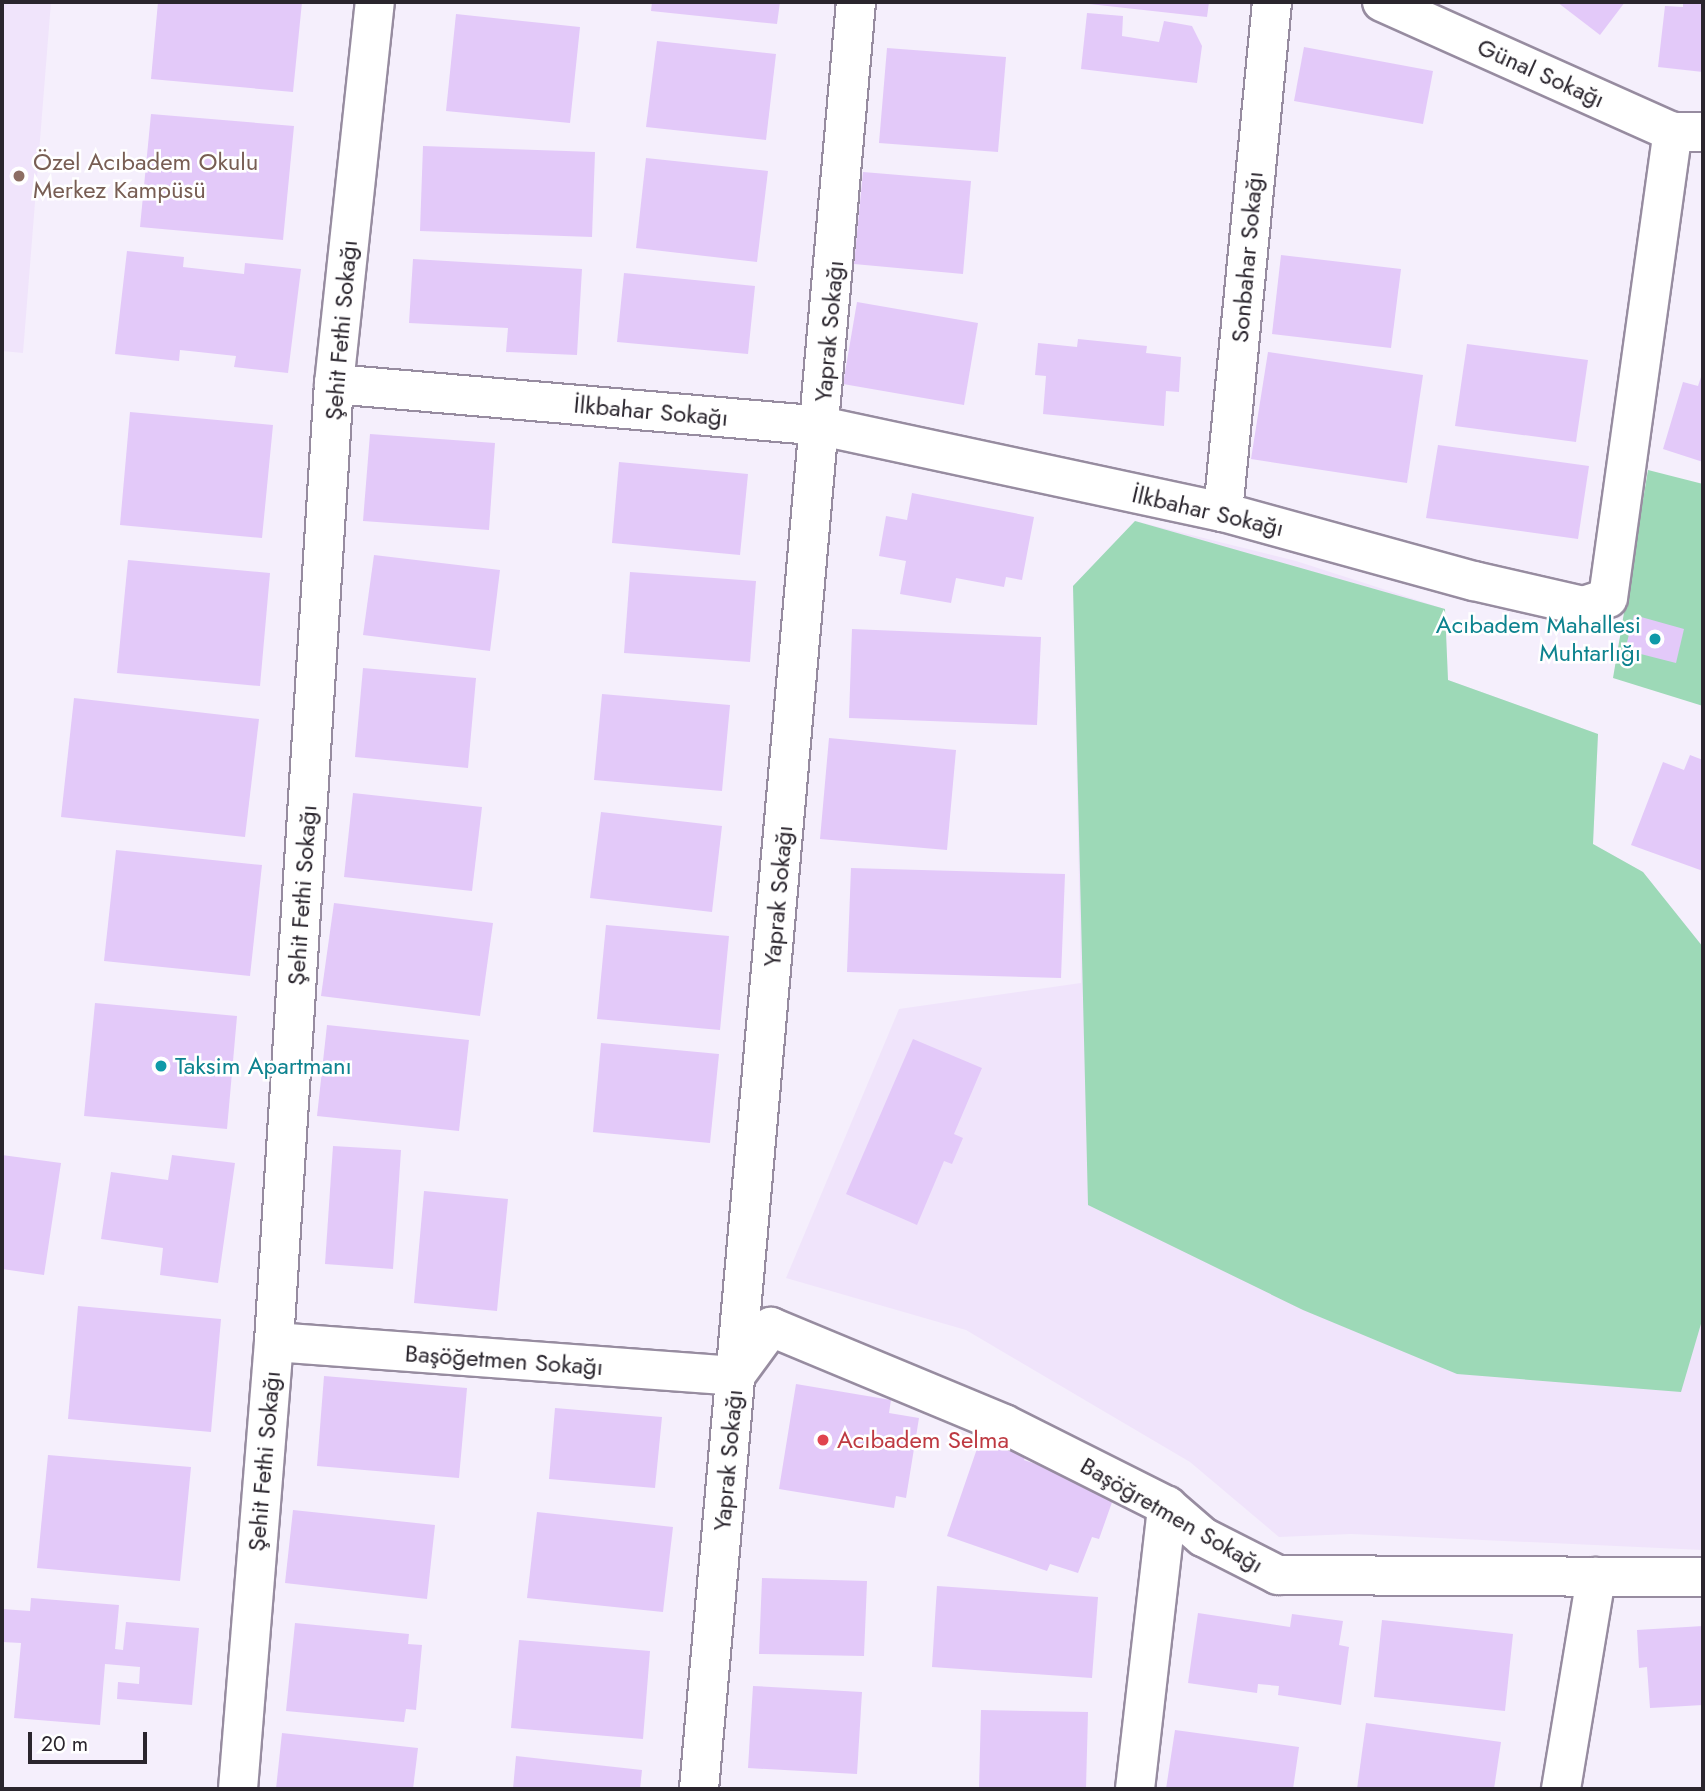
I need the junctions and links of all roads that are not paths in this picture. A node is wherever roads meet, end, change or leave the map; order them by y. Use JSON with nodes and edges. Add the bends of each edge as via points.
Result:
{"nodes":[{"id":1,"x":375,"y":2,"type":"edge"},
{"id":2,"x":856,"y":2,"type":"edge"},
{"id":3,"x":1272,"y":2,"type":"edge"},
{"id":4,"x":1382,"y":2,"type":"edge"},
{"id":5,"x":1688,"y":132,"type":"edge"},
{"id":6,"x":334,"y":384,"type":"junction"},
{"id":7,"x":821,"y":426,"type":"junction"},
{"id":8,"x":1223,"y":512,"type":"junction"},
{"id":9,"x":274,"y":1342,"type":"junction"},
{"id":10,"x":735,"y":1376,"type":"junction"},
{"id":11,"x":1167,"y":1506,"type":"junction"},
{"id":12,"x":1596,"y":1577,"type":"junction"},
{"id":13,"x":1703,"y":1577,"type":"edge"},
{"id":14,"x":237,"y":1789,"type":"edge"},
{"id":15,"x":699,"y":1789,"type":"edge"},
{"id":16,"x":1135,"y":1789,"type":"edge"},
{"id":17,"x":1562,"y":1789,"type":"edge"}],
"edges":[{"from":1,"to":6,"type":"street","name":"Şehit Fethi Sokağı"},
{"from":2,"to":7,"type":"street","name":"Yaprak Sokağı"},
{"from":3,"to":8,"type":"street","name":"Sonbahar Sokağı"},
{"from":4,"to":5,"type":"street","name":"Günal Sokağı"},
{"from":5,"to":8,"type":"street","name":"İlkbahar Sokağı","via":[[1608,598],[1583,606]]},
{"from":6,"to":7,"type":"street","name":"İlkbahar Sokağı"},
{"from":6,"to":9,"type":"street","name":"Şehit Fethi Sokağı"},
{"from":7,"to":8,"type":"street","name":"İlkbahar Sokağı"},
{"from":7,"to":10,"type":"street","name":"Yaprak Sokağı"},
{"from":9,"to":10,"type":"street","name":"Başöğetmen Sokağı"},
{"from":9,"to":14,"type":"street","name":"Şehit Fethi Sokağı"},
{"from":10,"to":11,"type":"street","name":"Başöğretmen Sokağı","via":[[771,1327],[1003,1424]]},
{"from":10,"to":15,"type":"street","name":"Yaprak Sokağı"},
{"from":11,"to":12,"type":"street","name":"Başöğretmen Sokağı","via":[[1203,1537],[1278,1575]]},
{"from":11,"to":16,"type":"street"},
{"from":12,"to":13,"type":"street","name":"Başöğretmen Sokağı"},
{"from":12,"to":17,"type":"street"}]}
